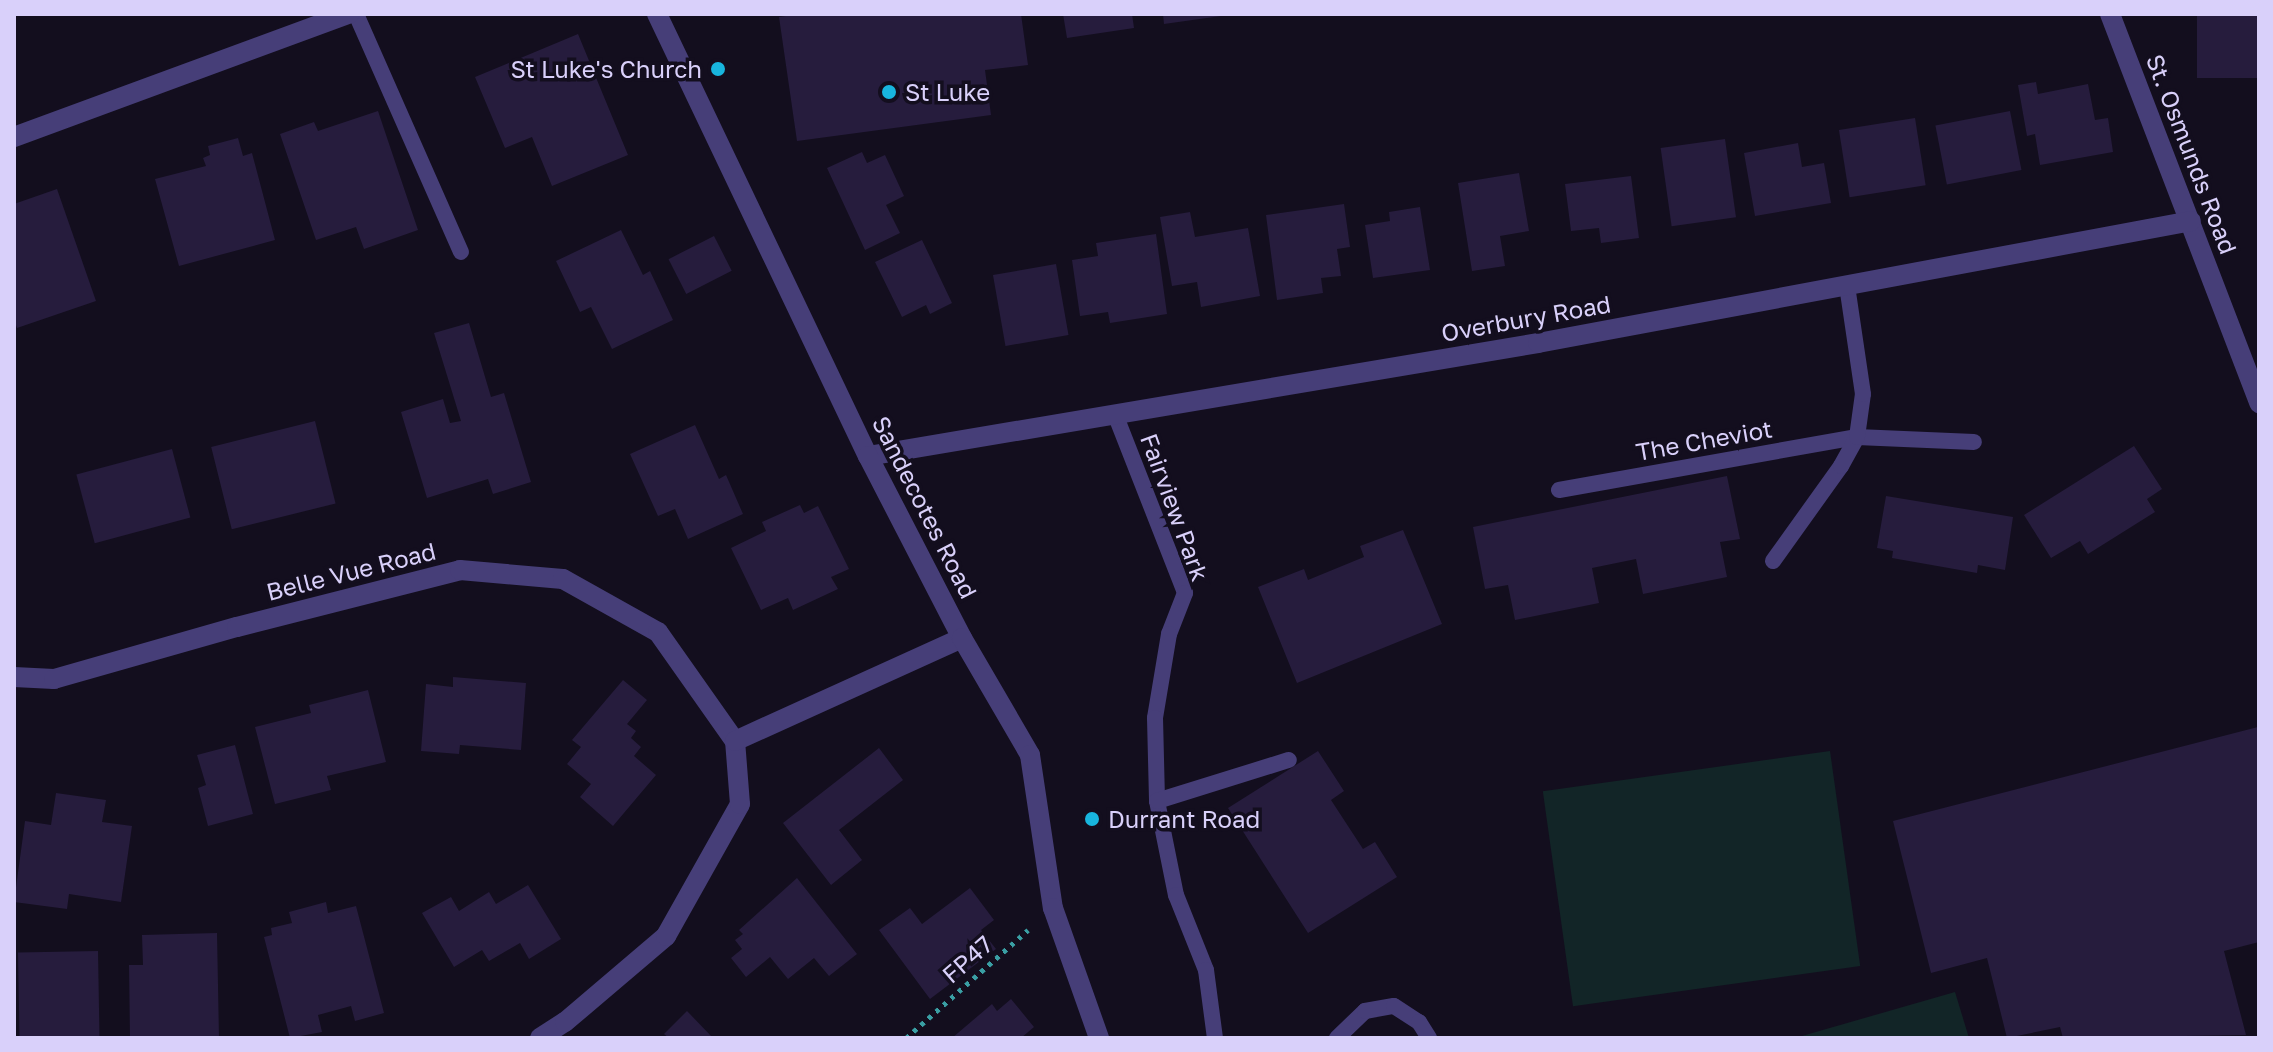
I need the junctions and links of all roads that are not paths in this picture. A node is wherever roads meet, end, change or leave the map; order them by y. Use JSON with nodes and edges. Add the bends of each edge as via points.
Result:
{"nodes":[{"id":1,"x":349,"y":14,"type":"edge"},
{"id":2,"x":356,"y":14,"type":"edge"},
{"id":3,"x":657,"y":14,"type":"edge"},
{"id":4,"x":2110,"y":14,"type":"edge"},
{"id":5,"x":14,"y":137,"type":"edge"},
{"id":6,"x":2191,"y":221,"type":"junction"},
{"id":7,"x":461,"y":252,"type":"dead end"},
{"id":8,"x":1847,"y":285,"type":"junction"},
{"id":9,"x":2259,"y":403,"type":"edge"},
{"id":10,"x":1115,"y":414,"type":"junction"},
{"id":11,"x":1857,"y":437,"type":"junction"},
{"id":12,"x":1974,"y":442,"type":"dead end"},
{"id":13,"x":868,"y":456,"type":"junction"},
{"id":14,"x":1559,"y":490,"type":"dead end"},
{"id":15,"x":1773,"y":561,"type":"dead end"},
{"id":16,"x":962,"y":638,"type":"junction"},
{"id":17,"x":14,"y":677,"type":"edge"},
{"id":18,"x":735,"y":741,"type":"junction"},
{"id":19,"x":1289,"y":760,"type":"dead end"},
{"id":20,"x":1157,"y":801,"type":"junction"},
{"id":21,"x":540,"y":1038,"type":"edge"},
{"id":22,"x":1099,"y":1038,"type":"edge"},
{"id":23,"x":1215,"y":1038,"type":"edge"},
{"id":24,"x":1337,"y":1038,"type":"edge"},
{"id":25,"x":1429,"y":1038,"type":"edge"}],
"edges":[{"from":1,"to":5,"type":"street"},
{"from":2,"to":7,"type":"lane"},
{"from":3,"to":13,"type":"street","name":"Sandecotes Road"},
{"from":4,"to":6,"type":"street","name":"St. Osmunds Road"},
{"from":6,"to":8,"type":"street","name":"Overbury Road"},
{"from":6,"to":9,"type":"street","name":"St. Osmunds Road"},
{"from":8,"to":10,"type":"street","name":"Overbury Road"},
{"from":8,"to":11,"type":"lane","via":[[1863,394]]},
{"from":10,"to":13,"type":"street","name":"Overbury Road"},
{"from":10,"to":20,"type":"lane","name":"Fairview Park","via":[[1185,593],[1169,634],[1155,718]]},
{"from":11,"to":12,"type":"lane","name":"The Cheviot"},
{"from":11,"to":14,"type":"lane","name":"The Cheviot"},
{"from":11,"to":15,"type":"lane"},
{"from":13,"to":16,"type":"street","name":"Sandecotes Road"},
{"from":16,"to":18,"type":"street"},
{"from":16,"to":22,"type":"street","name":"Sandecotes Road","via":[[1030,755],[1053,908]]},
{"from":17,"to":18,"type":"street","name":"Belle Vue Road","via":[[54,679],[460,570],[563,579],[658,632]]},
{"from":18,"to":21,"type":"street","via":[[740,804],[666,936]]},
{"from":19,"to":20,"type":"lane"},
{"from":20,"to":23,"type":"lane","name":"Fairview Park","via":[[1176,895],[1206,970]]},
{"from":24,"to":25,"type":"lane","via":[[1365,1011],[1394,1006],[1419,1022]]}]}
